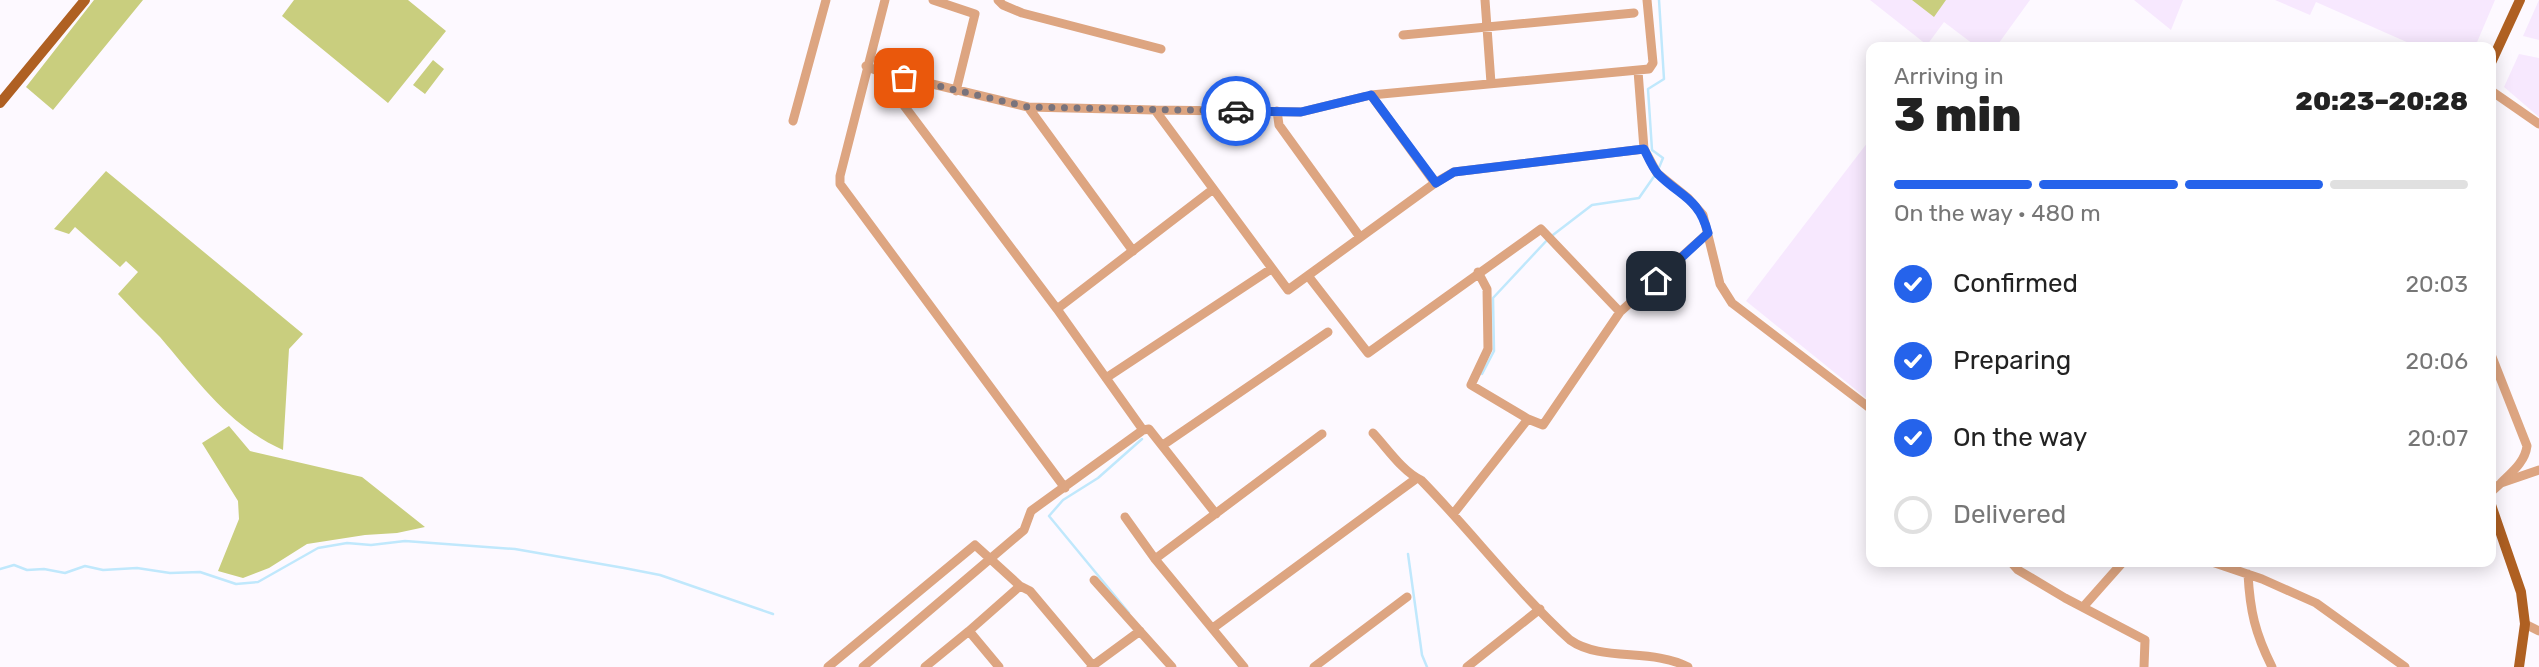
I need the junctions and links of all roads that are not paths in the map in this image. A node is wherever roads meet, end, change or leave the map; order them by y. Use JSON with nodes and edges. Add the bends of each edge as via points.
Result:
{"nodes":[{"id":1,"x":85,"y":0,"type":"edge"},
{"id":2,"x":826,"y":0,"type":"edge"},
{"id":3,"x":885,"y":0,"type":"edge"},
{"id":4,"x":933,"y":0,"type":"edge"},
{"id":5,"x":998,"y":0,"type":"edge"},
{"id":6,"x":1485,"y":0,"type":"edge"},
{"id":7,"x":1647,"y":0,"type":"edge"},
{"id":8,"x":2520,"y":0,"type":"edge"},
{"id":9,"x":1634,"y":13,"type":"dead end"},
{"id":10,"x":1487,"y":27,"type":"junction"},
{"id":11,"x":1404,"y":35,"type":"dead end"},
{"id":12,"x":1161,"y":49,"type":"dead end"},
{"id":13,"x":2496,"y":52,"type":"edge"},
{"id":14,"x":866,"y":66,"type":"junction"},
{"id":15,"x":878,"y":71,"type":"junction"},
{"id":16,"x":1638,"y":71,"type":"junction"},
{"id":17,"x":1491,"y":83,"type":"junction"},
{"id":18,"x":956,"y":91,"type":"junction"},
{"id":19,"x":2496,"y":94,"type":"edge"},
{"id":20,"x":1371,"y":95,"type":"junction"},
{"id":21,"x":0,"y":103,"type":"edge"},
{"id":22,"x":1028,"y":107,"type":"junction"},
{"id":23,"x":1155,"y":110,"type":"junction"},
{"id":24,"x":1277,"y":111,"type":"junction"},
{"id":25,"x":793,"y":121,"type":"dead end"},
{"id":26,"x":2539,"y":124,"type":"edge"},
{"id":27,"x":1644,"y":149,"type":"junction"},
{"id":28,"x":1436,"y":183,"type":"junction"},
{"id":29,"x":1212,"y":190,"type":"junction"},
{"id":30,"x":1708,"y":233,"type":"junction"},
{"id":31,"x":1360,"y":237,"type":"junction"},
{"id":32,"x":1133,"y":251,"type":"junction"},
{"id":33,"x":1271,"y":269,"type":"junction"},
{"id":34,"x":1478,"y":272,"type":"junction"},
{"id":35,"x":1309,"y":277,"type":"junction"},
{"id":36,"x":1058,"y":309,"type":"junction"},
{"id":37,"x":1620,"y":312,"type":"junction"},
{"id":38,"x":1328,"y":332,"type":"dead end"},
{"id":39,"x":2496,"y":367,"type":"edge"},
{"id":40,"x":1106,"y":378,"type":"junction"},
{"id":41,"x":1866,"y":405,"type":"edge"},
{"id":42,"x":1528,"y":419,"type":"junction"},
{"id":43,"x":1143,"y":430,"type":"junction"},
{"id":44,"x":1373,"y":433,"type":"dead end"},
{"id":45,"x":1322,"y":434,"type":"dead end"},
{"id":46,"x":1163,"y":445,"type":"junction"},
{"id":47,"x":2539,"y":470,"type":"edge"},
{"id":48,"x":1417,"y":478,"type":"junction"},
{"id":49,"x":2501,"y":483,"type":"junction"},
{"id":50,"x":1065,"y":488,"type":"junction"},
{"id":51,"x":2496,"y":488,"type":"edge"},
{"id":52,"x":1454,"y":513,"type":"junction"},
{"id":53,"x":1216,"y":514,"type":"junction"},
{"id":54,"x":1125,"y":517,"type":"dead end"},
{"id":55,"x":2496,"y":519,"type":"edge"},
{"id":56,"x":991,"y":559,"type":"junction"},
{"id":57,"x":1156,"y":559,"type":"junction"},
{"id":58,"x":2015,"y":567,"type":"edge"},
{"id":59,"x":2119,"y":567,"type":"edge"},
{"id":60,"x":2227,"y":567,"type":"edge"},
{"id":61,"x":2248,"y":574,"type":"junction"},
{"id":62,"x":1094,"y":580,"type":"dead end"},
{"id":63,"x":1020,"y":586,"type":"junction"},
{"id":64,"x":1407,"y":597,"type":"dead end"},
{"id":65,"x":2084,"y":606,"type":"junction"},
{"id":66,"x":1540,"y":609,"type":"junction"},
{"id":67,"x":2525,"y":624,"type":"junction"},
{"id":68,"x":1213,"y":628,"type":"junction"},
{"id":69,"x":969,"y":631,"type":"junction"},
{"id":70,"x":1140,"y":631,"type":"junction"},
{"id":71,"x":2539,"y":631,"type":"edge"},
{"id":72,"x":1092,"y":666,"type":"edge"},
{"id":73,"x":828,"y":667,"type":"edge"},
{"id":74,"x":863,"y":667,"type":"edge"},
{"id":75,"x":925,"y":667,"type":"edge"},
{"id":76,"x":999,"y":667,"type":"edge"},
{"id":77,"x":1172,"y":667,"type":"edge"},
{"id":78,"x":1244,"y":667,"type":"edge"},
{"id":79,"x":1314,"y":667,"type":"edge"},
{"id":80,"x":1466,"y":667,"type":"edge"},
{"id":81,"x":1688,"y":667,"type":"edge"},
{"id":82,"x":2144,"y":667,"type":"edge"},
{"id":83,"x":2272,"y":667,"type":"edge"},
{"id":84,"x":2405,"y":667,"type":"edge"},
{"id":85,"x":2519,"y":667,"type":"edge"}],
"edges":[{"from":1,"to":21,"type":"main road"},
{"from":2,"to":25,"type":"street"},
{"from":3,"to":14,"type":"street"},
{"from":4,"to":18,"type":"street","via":[[975,14]]},
{"from":5,"to":12,"type":"street","via":[[1022,13]]},
{"from":6,"to":10,"type":"street"},
{"from":7,"to":16,"type":"street","via":[[1653,63]]},
{"from":8,"to":13,"type":"main road"},
{"from":9,"to":10,"type":"street"},
{"from":10,"to":11,"type":"street"},
{"from":10,"to":17,"type":"street"},
{"from":14,"to":15,"type":"street"},
{"from":14,"to":50,"type":"street","via":[[840,176],[842,189]]},
{"from":15,"to":18,"type":"street"},
{"from":15,"to":36,"type":"street"},
{"from":16,"to":17,"type":"street"},
{"from":16,"to":27,"type":"street"},
{"from":17,"to":20,"type":"street"},
{"from":18,"to":22,"type":"street"},
{"from":19,"to":26,"type":"street"},
{"from":20,"to":24,"type":"street","via":[[1301,112]]},
{"from":20,"to":28,"type":"street"},
{"from":22,"to":23,"type":"street"},
{"from":22,"to":32,"type":"street"},
{"from":23,"to":24,"type":"street"},
{"from":23,"to":29,"type":"street"},
{"from":24,"to":31,"type":"street","via":[[1279,125]]},
{"from":27,"to":28,"type":"street","via":[[1454,172]]},
{"from":27,"to":30,"type":"street","via":[[1657,173],[1703,215]]},
{"from":28,"to":31,"type":"street"},
{"from":29,"to":32,"type":"street"},
{"from":29,"to":33,"type":"street"},
{"from":30,"to":37,"type":"street"},
{"from":30,"to":41,"type":"street","via":[[1720,285],[1732,303]]},
{"from":31,"to":35,"type":"street"},
{"from":32,"to":36,"type":"street"},
{"from":33,"to":35,"type":"street","via":[[1288,290]]},
{"from":33,"to":40,"type":"street"},
{"from":34,"to":35,"type":"street","via":[[1368,354]]},
{"from":34,"to":37,"type":"street","via":[[1541,229]]},
{"from":34,"to":42,"type":"street","via":[[1488,289],[1488,349],[1471,385]]},
{"from":36,"to":40,"type":"street"},
{"from":37,"to":42,"type":"street","via":[[1543,425]]},
{"from":38,"to":46,"type":"street"},
{"from":39,"to":49,"type":"street","via":[[2527,446],[2526,455]]},
{"from":40,"to":43,"type":"street"},
{"from":42,"to":52,"type":"street"},
{"from":43,"to":46,"type":"street","via":[[1149,429]]},
{"from":43,"to":50,"type":"street"},
{"from":44,"to":48,"type":"street"},
{"from":45,"to":53,"type":"street"},
{"from":46,"to":53,"type":"street"},
{"from":47,"to":49,"type":"street"},
{"from":48,"to":52,"type":"street"},
{"from":48,"to":68,"type":"street"},
{"from":49,"to":51,"type":"street"},
{"from":50,"to":56,"type":"street","via":[[1031,511],[1024,530]]},
{"from":52,"to":66,"type":"street"},
{"from":53,"to":57,"type":"street"},
{"from":54,"to":57,"type":"street"},
{"from":55,"to":67,"type":"main road","via":[[2521,592]]},
{"from":56,"to":63,"type":"street"},
{"from":56,"to":73,"type":"street","via":[[975,545]]},
{"from":56,"to":74,"type":"street"},
{"from":57,"to":68,"type":"street"},
{"from":58,"to":65,"type":"street"},
{"from":59,"to":65,"type":"street"},
{"from":60,"to":61,"type":"street"},
{"from":61,"to":83,"type":"street","via":[[2250,609]]},
{"from":61,"to":84,"type":"street","via":[[2316,603]]},
{"from":62,"to":70,"type":"street"},
{"from":63,"to":69,"type":"street"},
{"from":63,"to":72,"type":"street","via":[[1031,591]]},
{"from":64,"to":79,"type":"street"},
{"from":65,"to":82,"type":"street","via":[[2145,640]]},
{"from":66,"to":80,"type":"street"},
{"from":66,"to":81,"type":"street","via":[[1570,640],[1585,648],[1651,655]]},
{"from":67,"to":71,"type":"street"},
{"from":67,"to":85,"type":"main road"},
{"from":68,"to":78,"type":"street"},
{"from":69,"to":75,"type":"street"},
{"from":69,"to":76,"type":"street"},
{"from":70,"to":72,"type":"street"},
{"from":70,"to":77,"type":"street"}]}
